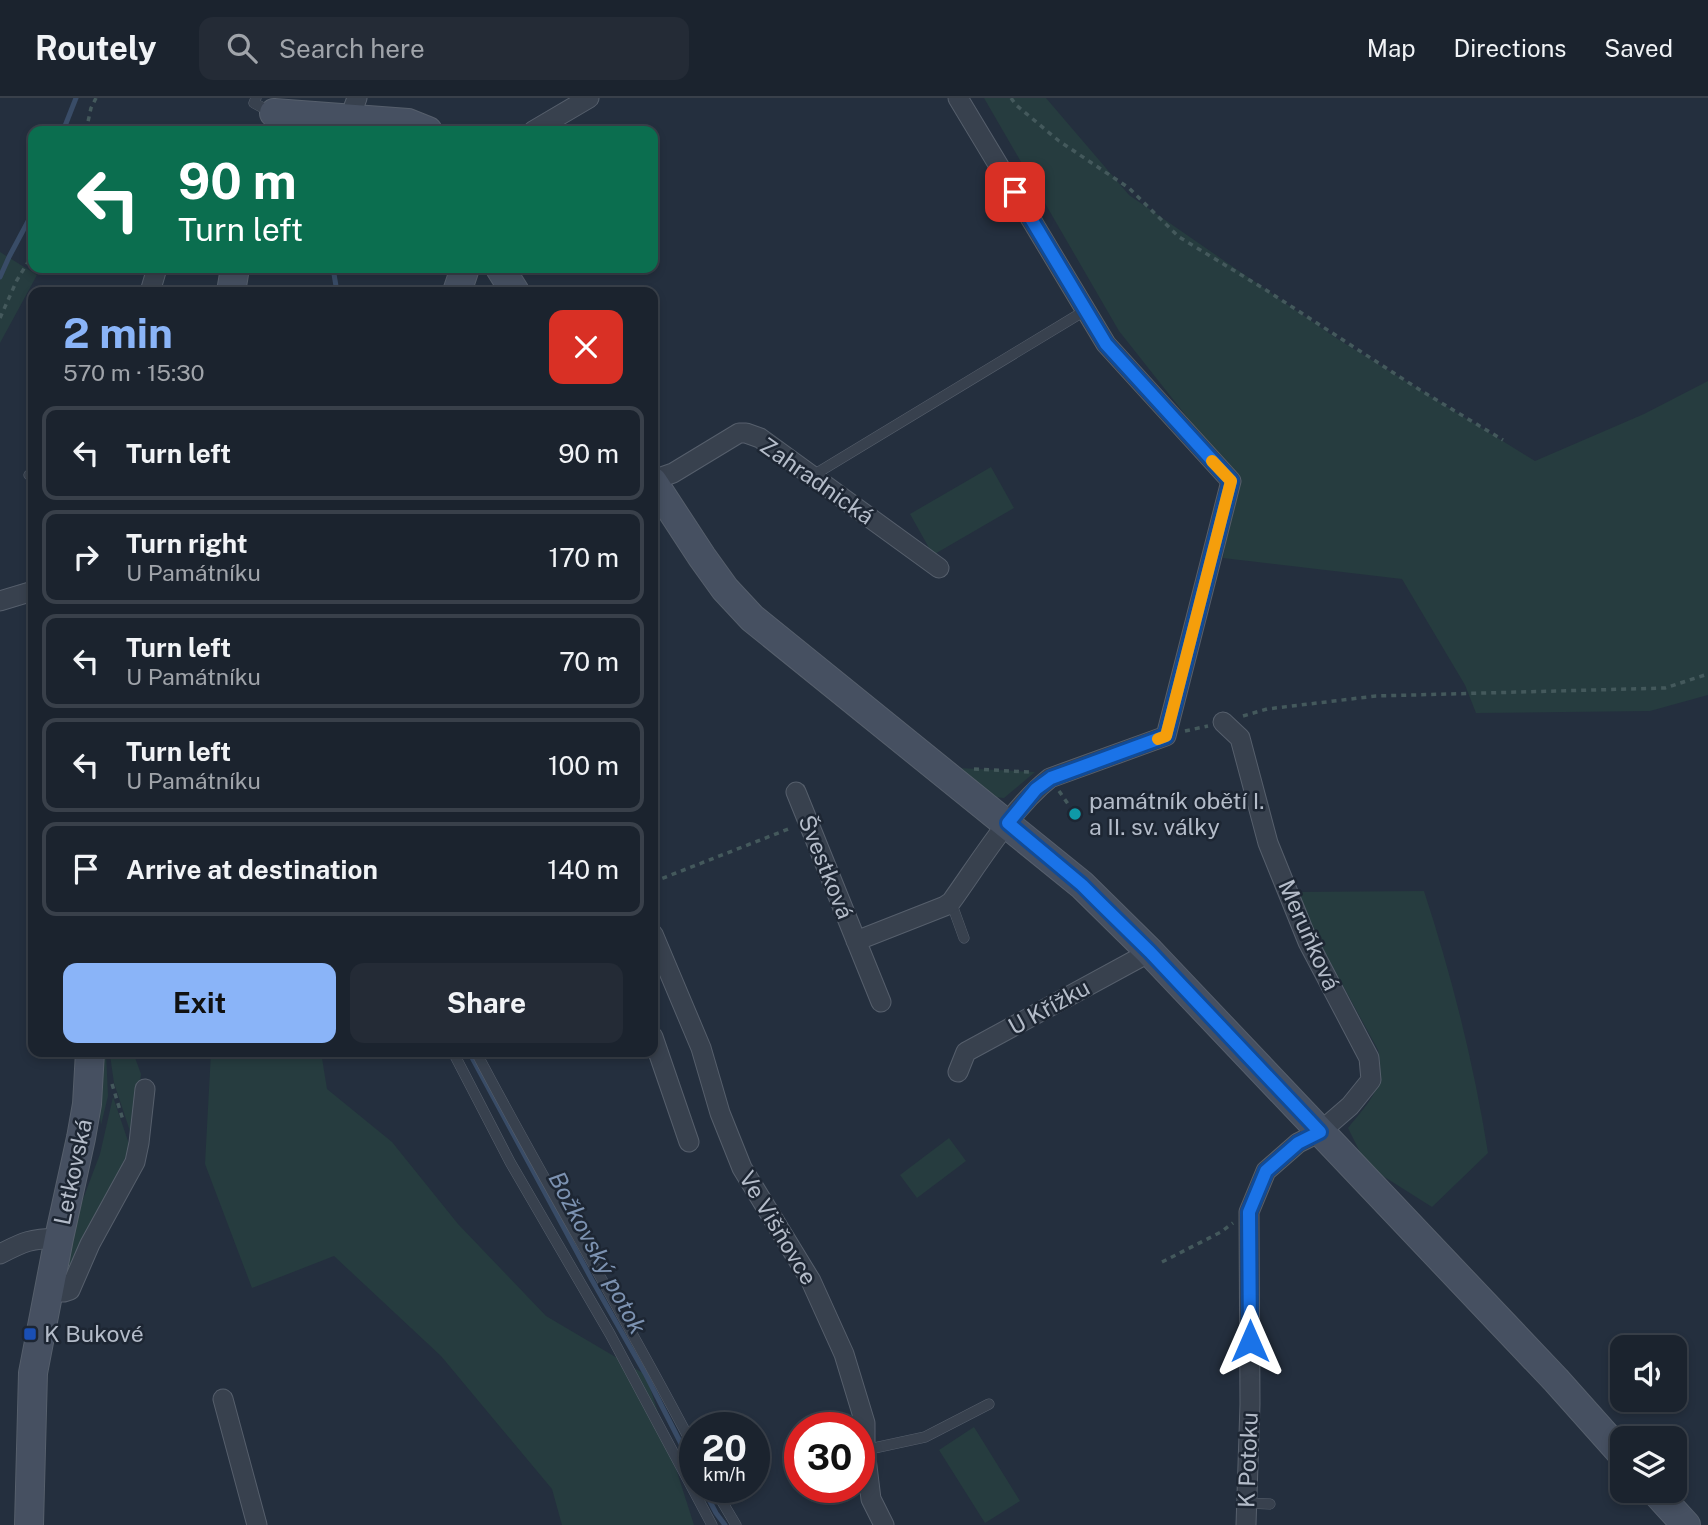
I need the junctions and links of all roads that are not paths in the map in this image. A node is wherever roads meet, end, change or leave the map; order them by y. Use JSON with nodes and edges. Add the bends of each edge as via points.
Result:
{"nodes":[{"id":1,"x":589,"y":98,"type":"edge"},
{"id":2,"x":958,"y":98,"type":"edge"},
{"id":3,"x":269,"y":110,"type":"edge"},
{"id":4,"x":335,"y":113,"type":"edge"},
{"id":5,"x":416,"y":126,"type":"edge"},
{"id":6,"x":541,"y":126,"type":"edge"},
{"id":7,"x":1086,"y":310,"type":"junction"},
{"id":8,"x":812,"y":476,"type":"junction"},
{"id":9,"x":658,"y":479,"type":"edge"},
{"id":10,"x":658,"y":489,"type":"edge"},
{"id":11,"x":939,"y":568,"type":"dead end"},
{"id":12,"x":28,"y":593,"type":"edge"},
{"id":13,"x":0,"y":601,"type":"edge"},
{"id":14,"x":1223,"y":722,"type":"road end"},
{"id":15,"x":796,"y":792,"type":"dead end"},
{"id":16,"x":1008,"y":823,"type":"junction"},
{"id":17,"x":951,"y":902,"type":"junction"},
{"id":18,"x":964,"y":938,"type":"dead end"},
{"id":19,"x":856,"y":941,"type":"junction"},
{"id":20,"x":658,"y":946,"type":"edge"},
{"id":21,"x":1150,"y":952,"type":"junction"},
{"id":22,"x":881,"y":1002,"type":"dead end"},
{"id":23,"x":658,"y":1051,"type":"edge"},
{"id":24,"x":90,"y":1057,"type":"edge"},
{"id":25,"x":456,"y":1057,"type":"edge"},
{"id":26,"x":479,"y":1057,"type":"edge"},
{"id":27,"x":958,"y":1072,"type":"dead end"},
{"id":28,"x":145,"y":1089,"type":"dead end"},
{"id":29,"x":1320,"y":1132,"type":"junction"},
{"id":30,"x":690,"y":1142,"type":"dead end"},
{"id":31,"x":59,"y":1238,"type":"junction"},
{"id":32,"x":0,"y":1254,"type":"edge"},
{"id":33,"x":49,"y":1292,"type":"junction"},
{"id":34,"x":223,"y":1399,"type":"dead end"},
{"id":35,"x":989,"y":1404,"type":"dead end"},
{"id":36,"x":862,"y":1412,"type":"edge"},
{"id":37,"x":679,"y":1420,"type":"edge"},
{"id":38,"x":1610,"y":1441,"type":"edge"},
{"id":39,"x":875,"y":1448,"type":"edge"},
{"id":40,"x":723,"y":1503,"type":"edge"},
{"id":41,"x":873,"y":1503,"type":"edge"},
{"id":42,"x":1247,"y":1503,"type":"junction"},
{"id":43,"x":1666,"y":1503,"type":"edge"},
{"id":44,"x":1270,"y":1504,"type":"dead end"},
{"id":45,"x":29,"y":1525,"type":"edge"},
{"id":46,"x":257,"y":1525,"type":"edge"},
{"id":47,"x":712,"y":1525,"type":"edge"},
{"id":48,"x":736,"y":1525,"type":"edge"},
{"id":49,"x":884,"y":1525,"type":"edge"},
{"id":50,"x":1246,"y":1525,"type":"edge"},
{"id":51,"x":1686,"y":1525,"type":"edge"}],
"edges":[{"from":1,"to":6,"type":"street"},
{"from":2,"to":7,"type":"street"},
{"from":3,"to":4,"type":"street"},
{"from":4,"to":5,"type":"street"},
{"from":7,"to":8,"type":"lane"},
{"from":7,"to":16,"type":"street","name":"Švestková","via":[[1106,344],[1231,481],[1166,736],[1043,775]]},
{"from":8,"to":9,"type":"street","name":"Zahradnická","via":[[760,438],[739,433]]},
{"from":8,"to":11,"type":"street","name":"Zahradnická"},
{"from":10,"to":16,"type":"street","via":[[725,589],[752,618]]},
{"from":12,"to":13,"type":"street"},
{"from":14,"to":29,"type":"street","name":"Meruňková","via":[[1240,738],[1268,843],[1308,942],[1368,1058],[1371,1080]]},
{"from":15,"to":19,"type":"street","name":"Švestková"},
{"from":16,"to":17,"type":"street","name":"Švestková"},
{"from":16,"to":21,"type":"street","via":[[1082,885]]},
{"from":17,"to":18,"type":"lane"},
{"from":17,"to":19,"type":"street","name":"Švestková"},
{"from":19,"to":22,"type":"street","name":"Švestková"},
{"from":20,"to":36,"type":"street","name":"Ve Višňovce","via":[[701,1048],[741,1168],[811,1280],[844,1354]]},
{"from":21,"to":27,"type":"street","name":"U Křížku","via":[[967,1052]]},
{"from":21,"to":29,"type":"street"},
{"from":23,"to":30,"type":"street"},
{"from":24,"to":31,"type":"street","name":"Letkovská","via":[[88,1104]]},
{"from":25,"to":47,"type":"lane"},
{"from":26,"to":37,"type":"lane"},
{"from":28,"to":33,"type":"street","name":"Letkovská","via":[[135,1162],[90,1244],[71,1290]]},
{"from":29,"to":38,"type":"street"},
{"from":29,"to":42,"type":"street","name":"K Potoku","via":[[1298,1143],[1266,1171],[1249,1212]]},
{"from":31,"to":32,"type":"street","via":[[25,1241]]},
{"from":31,"to":33,"type":"street","name":"Letkovská"},
{"from":33,"to":45,"type":"street","name":"Letkovská","via":[[33,1373]]},
{"from":34,"to":46,"type":"street"},
{"from":35,"to":39,"type":"lane","via":[[925,1437]]},
{"from":40,"to":48,"type":"lane"},
{"from":41,"to":49,"type":"street","name":"Ve Višňovce"},
{"from":42,"to":44,"type":"lane"},
{"from":42,"to":50,"type":"street","name":"K Potoku"},
{"from":43,"to":51,"type":"street"}]}
